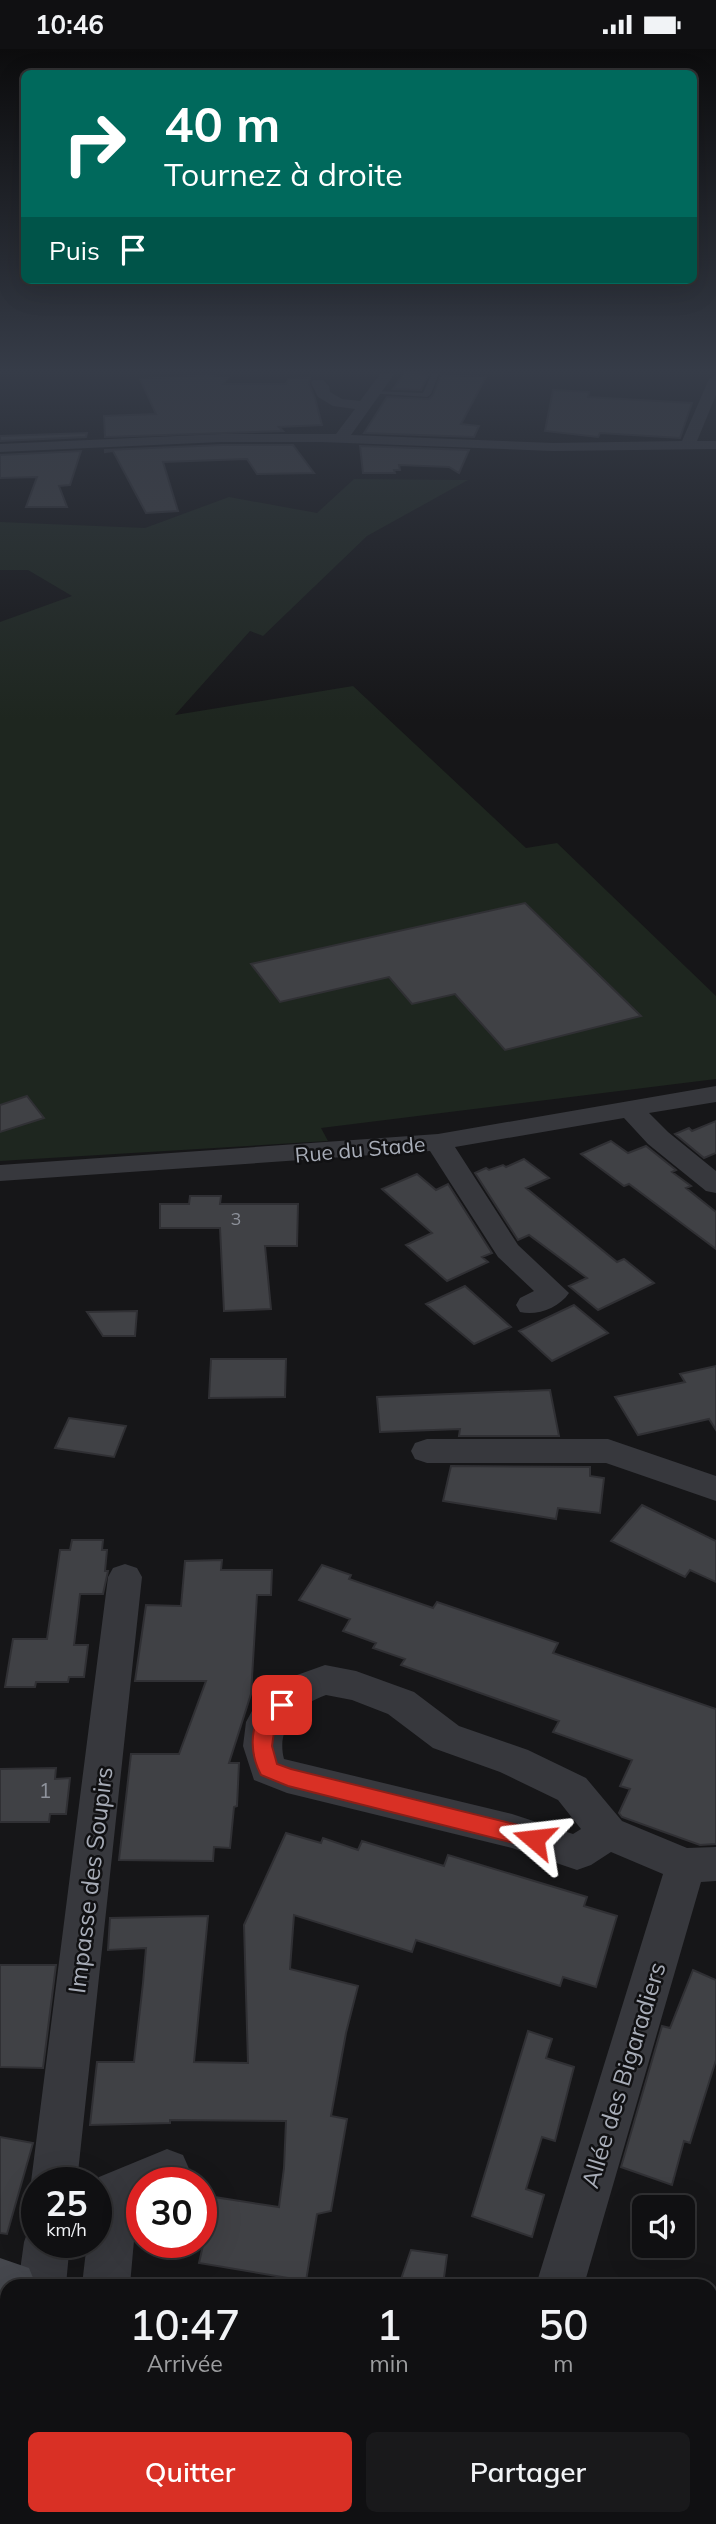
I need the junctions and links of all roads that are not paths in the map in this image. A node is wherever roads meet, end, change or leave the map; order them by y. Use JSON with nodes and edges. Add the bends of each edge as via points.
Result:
{"nodes":[{"id":1,"x":716,"y":1094,"type":"edge"},
{"id":2,"x":630,"y":1109,"type":"junction"},
{"id":3,"x":438,"y":1142,"type":"junction"},
{"id":4,"x":0,"y":1173,"type":"edge"},
{"id":5,"x":716,"y":1185,"type":"edge"},
{"id":6,"x":531,"y":1305,"type":"dead end"},
{"id":7,"x":427,"y":1451,"type":"dead end"},
{"id":8,"x":716,"y":1489,"type":"edge"},
{"id":9,"x":125,"y":1577,"type":"dead end"},
{"id":10,"x":608,"y":1833,"type":"junction"},
{"id":11,"x":701,"y":1864,"type":"edge"},
{"id":12,"x":56,"y":2167,"type":"edge"},
{"id":13,"x":126,"y":2188,"type":"edge"},
{"id":14,"x":45,"y":2258,"type":"edge"},
{"id":15,"x":43,"y":2279,"type":"edge"},
{"id":16,"x":107,"y":2279,"type":"edge"},
{"id":17,"x":562,"y":2279,"type":"edge"}],
"edges":[{"from":1,"to":2,"type":"street","name":"Rue du Stade"},
{"from":2,"to":3,"type":"street","name":"Rue du Stade"},
{"from":2,"to":5,"type":"street"},
{"from":3,"to":4,"type":"street","name":"Rue du Stade"},
{"from":3,"to":6,"type":"street","via":[[508,1251],[554,1293]]},
{"from":7,"to":8,"type":"street","via":[[608,1451]]},
{"from":9,"to":12,"type":"street","name":"Impasse des Soupirs"},
{"from":10,"to":10,"type":"street","via":[[572,1790],[514,1761],[446,1737],[401,1703],[356,1686],[325,1681],[299,1689],[265,1722],[262,1746],[268,1769],[288,1777],[512,1831],[577,1853]]},
{"from":10,"to":11,"type":"street"},
{"from":11,"to":17,"type":"street","name":"Allée des Bigaradiers"},
{"from":13,"to":16,"type":"street","via":[[115,2193]]},
{"from":14,"to":15,"type":"street"}]}
